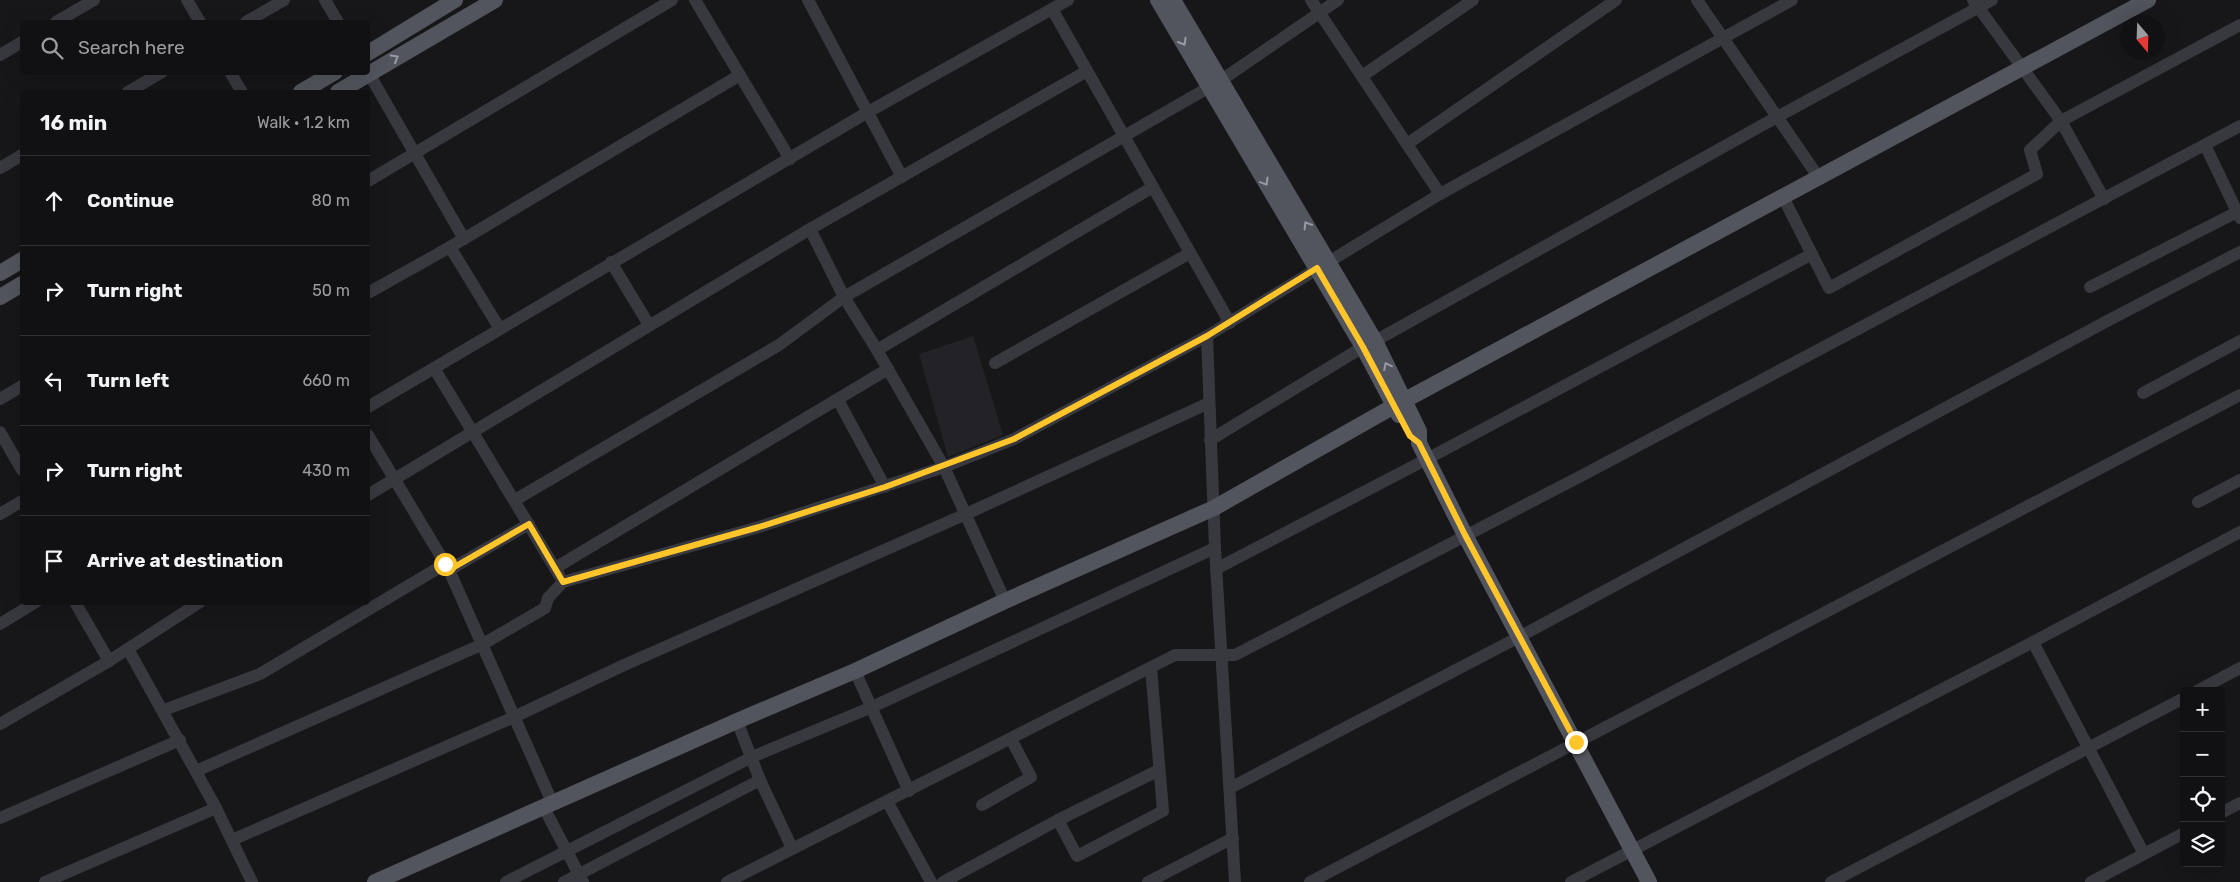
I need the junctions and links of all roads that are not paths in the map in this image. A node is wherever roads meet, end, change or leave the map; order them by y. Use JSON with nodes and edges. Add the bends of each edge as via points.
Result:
{"nodes":[{"id":1,"x":94,"y":0,"type":"edge"},
{"id":2,"x":187,"y":0,"type":"edge"},
{"id":3,"x":284,"y":0,"type":"edge"},
{"id":4,"x":325,"y":0,"type":"edge"},
{"id":5,"x":455,"y":0,"type":"edge"},
{"id":6,"x":495,"y":0,"type":"edge"},
{"id":7,"x":672,"y":0,"type":"edge"},
{"id":8,"x":695,"y":0,"type":"edge"},
{"id":9,"x":808,"y":0,"type":"edge"},
{"id":10,"x":1158,"y":0,"type":"edge"},
{"id":11,"x":1173,"y":0,"type":"edge"},
{"id":12,"x":1311,"y":0,"type":"edge"},
{"id":13,"x":1338,"y":0,"type":"edge"},
{"id":14,"x":1473,"y":0,"type":"edge"},
{"id":15,"x":1616,"y":0,"type":"edge"},
{"id":16,"x":1697,"y":0,"type":"edge"},
{"id":17,"x":1792,"y":0,"type":"edge"},
{"id":18,"x":1992,"y":0,"type":"edge"},
{"id":19,"x":2148,"y":0,"type":"edge"},
{"id":20,"x":1058,"y":4,"type":"edge"},
{"id":21,"x":1976,"y":4,"type":"edge"},
{"id":22,"x":1320,"y":13,"type":"junction"},
{"id":23,"x":59,"y":20,"type":"edge"},
{"id":24,"x":199,"y":20,"type":"edge"},
{"id":25,"x":249,"y":20,"type":"edge"},
{"id":26,"x":337,"y":20,"type":"edge"},
{"id":27,"x":2240,"y":25,"type":"edge"},
{"id":28,"x":1723,"y":38,"type":"junction"},
{"id":29,"x":20,"y":43,"type":"edge"},
{"id":30,"x":370,"y":52,"type":"edge"},
{"id":31,"x":0,"y":55,"type":"edge"},
{"id":32,"x":2023,"y":67,"type":"junction"},
{"id":33,"x":1088,"y":71,"type":"junction"},
{"id":34,"x":370,"y":72,"type":"edge"},
{"id":35,"x":157,"y":75,"type":"edge"},
{"id":36,"x":232,"y":75,"type":"edge"},
{"id":37,"x":330,"y":75,"type":"edge"},
{"id":38,"x":365,"y":75,"type":"edge"},
{"id":39,"x":369,"y":75,"type":"edge"},
{"id":40,"x":740,"y":75,"type":"junction"},
{"id":41,"x":1362,"y":76,"type":"junction"},
{"id":42,"x":1215,"y":85,"type":"junction"},
{"id":43,"x":131,"y":90,"type":"edge"},
{"id":44,"x":241,"y":90,"type":"edge"},
{"id":45,"x":304,"y":90,"type":"edge"},
{"id":46,"x":341,"y":90,"type":"edge"},
{"id":47,"x":868,"y":112,"type":"junction"},
{"id":48,"x":1777,"y":117,"type":"junction"},
{"id":49,"x":2061,"y":121,"type":"junction"},
{"id":50,"x":2240,"y":126,"type":"edge"},
{"id":51,"x":1124,"y":135,"type":"junction"},
{"id":52,"x":1407,"y":144,"type":"junction"},
{"id":53,"x":2205,"y":146,"type":"junction"},
{"id":54,"x":415,"y":153,"type":"junction"},
{"id":55,"x":20,"y":156,"type":"edge"},
{"id":56,"x":790,"y":160,"type":"junction"},
{"id":57,"x":0,"y":168,"type":"edge"},
{"id":58,"x":902,"y":177,"type":"junction"},
{"id":59,"x":1819,"y":178,"type":"junction"},
{"id":60,"x":370,"y":180,"type":"edge"},
{"id":61,"x":1153,"y":187,"type":"junction"},
{"id":62,"x":1440,"y":194,"type":"junction"},
{"id":63,"x":1783,"y":197,"type":"junction"},
{"id":64,"x":2104,"y":199,"type":"junction"},
{"id":65,"x":2238,"y":215,"type":"edge"},
{"id":66,"x":810,"y":229,"type":"junction"},
{"id":67,"x":464,"y":238,"type":"junction"},
{"id":68,"x":450,"y":247,"type":"junction"},
{"id":69,"x":2240,"y":252,"type":"edge"},
{"id":70,"x":1190,"y":253,"type":"junction"},
{"id":71,"x":1812,"y":254,"type":"junction"},
{"id":72,"x":20,"y":261,"type":"edge"},
{"id":73,"x":611,"y":262,"type":"junction"},
{"id":74,"x":1323,"y":265,"type":"junction"},
{"id":75,"x":0,"y":273,"type":"edge"},
{"id":76,"x":20,"y":285,"type":"edge"},
{"id":77,"x":2090,"y":287,"type":"dead end"},
{"id":78,"x":370,"y":291,"type":"edge"},
{"id":79,"x":844,"y":296,"type":"junction"},
{"id":80,"x":0,"y":297,"type":"edge"},
{"id":81,"x":1230,"y":323,"type":"junction"},
{"id":82,"x":649,"y":325,"type":"junction"},
{"id":83,"x":500,"y":329,"type":"junction"},
{"id":84,"x":1207,"y":336,"type":"junction"},
{"id":85,"x":2240,"y":341,"type":"edge"},
{"id":86,"x":1369,"y":344,"type":"junction"},
{"id":87,"x":878,"y":350,"type":"junction"},
{"id":88,"x":995,"y":363,"type":"dead end"},
{"id":89,"x":434,"y":368,"type":"junction"},
{"id":90,"x":888,"y":369,"type":"junction"},
{"id":91,"x":20,"y":387,"type":"edge"},
{"id":92,"x":2143,"y":393,"type":"dead end"},
{"id":93,"x":2240,"y":395,"type":"edge"},
{"id":94,"x":0,"y":399,"type":"edge"},
{"id":95,"x":838,"y":400,"type":"junction"},
{"id":96,"x":1209,"y":403,"type":"junction"},
{"id":97,"x":1399,"y":404,"type":"junction"},
{"id":98,"x":370,"y":406,"type":"edge"},
{"id":99,"x":473,"y":430,"type":"junction"},
{"id":100,"x":0,"y":432,"type":"edge"},
{"id":101,"x":370,"y":438,"type":"edge"},
{"id":102,"x":1210,"y":440,"type":"junction"},
{"id":103,"x":1427,"y":459,"type":"junction"},
{"id":104,"x":20,"y":467,"type":"edge"},
{"id":105,"x":944,"y":467,"type":"junction"},
{"id":106,"x":394,"y":478,"type":"junction"},
{"id":107,"x":2240,"y":480,"type":"edge"},
{"id":108,"x":885,"y":487,"type":"junction"},
{"id":109,"x":370,"y":494,"type":"edge"},
{"id":110,"x":515,"y":500,"type":"junction"},
{"id":111,"x":20,"y":502,"type":"edge"},
{"id":112,"x":2198,"y":502,"type":"dead end"},
{"id":113,"x":1214,"y":508,"type":"junction"},
{"id":114,"x":0,"y":514,"type":"edge"},
{"id":115,"x":966,"y":514,"type":"junction"},
{"id":116,"x":529,"y":524,"type":"junction"},
{"id":117,"x":2240,"y":532,"type":"edge"},
{"id":118,"x":1465,"y":535,"type":"junction"},
{"id":119,"x":1215,"y":548,"type":"junction"},
{"id":120,"x":447,"y":567,"type":"junction"},
{"id":121,"x":555,"y":568,"type":"junction"},
{"id":122,"x":1216,"y":568,"type":"junction"},
{"id":123,"x":563,"y":582,"type":"junction"},
{"id":124,"x":1005,"y":601,"type":"junction"},
{"id":125,"x":31,"y":605,"type":"edge"},
{"id":126,"x":77,"y":605,"type":"edge"},
{"id":127,"x":195,"y":605,"type":"edge"},
{"id":128,"x":0,"y":624,"type":"edge"},
{"id":129,"x":1519,"y":637,"type":"junction"},
{"id":130,"x":2033,"y":642,"type":"junction"},
{"id":131,"x":483,"y":644,"type":"junction"},
{"id":132,"x":128,"y":648,"type":"junction"},
{"id":133,"x":1222,"y":654,"type":"junction"},
{"id":134,"x":109,"y":661,"type":"junction"},
{"id":135,"x":1151,"y":668,"type":"junction"},
{"id":136,"x":2240,"y":668,"type":"edge"},
{"id":137,"x":855,"y":671,"type":"junction"},
{"id":138,"x":2204,"y":687,"type":"edge"},
{"id":139,"x":2180,"y":700,"type":"edge"},
{"id":140,"x":872,"y":707,"type":"junction"},
{"id":141,"x":164,"y":710,"type":"junction"},
{"id":142,"x":514,"y":717,"type":"junction"},
{"id":143,"x":737,"y":721,"type":"junction"},
{"id":144,"x":0,"y":724,"type":"edge"},
{"id":145,"x":1011,"y":739,"type":"junction"},
{"id":146,"x":180,"y":740,"type":"junction"},
{"id":147,"x":1576,"y":742,"type":"junction"},
{"id":148,"x":2089,"y":747,"type":"junction"},
{"id":149,"x":752,"y":757,"type":"junction"},
{"id":150,"x":1159,"y":770,"type":"junction"},
{"id":151,"x":196,"y":771,"type":"junction"},
{"id":152,"x":760,"y":780,"type":"junction"},
{"id":153,"x":1230,"y":788,"type":"junction"},
{"id":154,"x":909,"y":791,"type":"junction"},
{"id":155,"x":887,"y":801,"type":"junction"},
{"id":156,"x":2240,"y":803,"type":"edge"},
{"id":157,"x":548,"y":804,"type":"junction"},
{"id":158,"x":982,"y":805,"type":"dead end"},
{"id":159,"x":216,"y":808,"type":"junction"},
{"id":160,"x":2225,"y":811,"type":"edge"},
{"id":161,"x":0,"y":818,"type":"edge"},
{"id":162,"x":1058,"y":820,"type":"junction"},
{"id":163,"x":2180,"y":835,"type":"edge"},
{"id":164,"x":1233,"y":838,"type":"junction"},
{"id":165,"x":232,"y":840,"type":"junction"},
{"id":166,"x":792,"y":848,"type":"junction"},
{"id":167,"x":1632,"y":850,"type":"junction"},
{"id":168,"x":569,"y":852,"type":"junction"},
{"id":169,"x":2144,"y":854,"type":"junction"},
{"id":170,"x":581,"y":878,"type":"edge"},
{"id":171,"x":45,"y":882,"type":"edge"},
{"id":172,"x":252,"y":882,"type":"edge"},
{"id":173,"x":375,"y":882,"type":"edge"},
{"id":174,"x":506,"y":882,"type":"edge"},
{"id":175,"x":564,"y":882,"type":"edge"},
{"id":176,"x":727,"y":882,"type":"edge"},
{"id":177,"x":931,"y":882,"type":"edge"},
{"id":178,"x":942,"y":882,"type":"edge"},
{"id":179,"x":1148,"y":882,"type":"edge"},
{"id":180,"x":1236,"y":882,"type":"edge"},
{"id":181,"x":1310,"y":882,"type":"edge"},
{"id":182,"x":1571,"y":882,"type":"edge"},
{"id":183,"x":1649,"y":882,"type":"edge"},
{"id":184,"x":1831,"y":882,"type":"edge"},
{"id":185,"x":2090,"y":882,"type":"edge"}],
"edges":[{"from":1,"to":23,"type":"street"},
{"from":2,"to":24,"type":"street"},
{"from":3,"to":25,"type":"street"},
{"from":4,"to":26,"type":"street"},
{"from":5,"to":30,"type":"main road"},
{"from":34,"to":6,"type":"main road","one_way":true},
{"from":7,"to":54,"type":"street"},
{"from":8,"to":40,"type":"street"},
{"from":9,"to":47,"type":"street"},
{"from":10,"to":42,"type":"main road","one_way":true},
{"from":11,"to":42,"type":"main road"},
{"from":12,"to":22,"type":"street"},
{"from":13,"to":22,"type":"street"},
{"from":14,"to":41,"type":"street"},
{"from":15,"to":52,"type":"street"},
{"from":16,"to":28,"type":"street"},
{"from":17,"to":28,"type":"street"},
{"from":18,"to":21,"type":"street"},
{"from":19,"to":32,"type":"main road"},
{"from":20,"to":33,"type":"street"},
{"from":20,"to":47,"type":"street"},
{"from":21,"to":32,"type":"street"},
{"from":21,"to":48,"type":"street"},
{"from":22,"to":41,"type":"street"},
{"from":22,"to":42,"type":"street"},
{"from":27,"to":49,"type":"street"},
{"from":28,"to":48,"type":"street"},
{"from":28,"to":62,"type":"street"},
{"from":29,"to":31,"type":"street"},
{"from":32,"to":49,"type":"street"},
{"from":32,"to":59,"type":"main road"},
{"from":33,"to":51,"type":"street"},
{"from":33,"to":58,"type":"street"},
{"from":35,"to":43,"type":"street"},
{"from":36,"to":44,"type":"street"},
{"from":37,"to":45,"type":"main road"},
{"from":38,"to":46,"type":"main road"},
{"from":39,"to":54,"type":"street"},
{"from":40,"to":56,"type":"street"},
{"from":40,"to":67,"type":"street"},
{"from":41,"to":52,"type":"street"},
{"from":42,"to":51,"type":"street"},
{"from":42,"to":74,"type":"main road"},
{"from":47,"to":56,"type":"street"},
{"from":47,"to":58,"type":"street"},
{"from":48,"to":59,"type":"street"},
{"from":48,"to":86,"type":"street"},
{"from":49,"to":64,"type":"street"},
{"from":49,"to":71,"type":"street","via":[[2030,150],[2037,174],[1829,288]]},
{"from":50,"to":53,"type":"street"},
{"from":51,"to":61,"type":"street"},
{"from":51,"to":79,"type":"street"},
{"from":52,"to":62,"type":"street"},
{"from":53,"to":64,"type":"street"},
{"from":53,"to":65,"type":"street"},
{"from":54,"to":60,"type":"street"},
{"from":54,"to":67,"type":"street"},
{"from":55,"to":57,"type":"street"},
{"from":56,"to":73,"type":"street"},
{"from":58,"to":66,"type":"street"},
{"from":59,"to":63,"type":"main road"},
{"from":61,"to":70,"type":"street"},
{"from":61,"to":87,"type":"street"},
{"from":62,"to":74,"type":"street"},
{"from":63,"to":71,"type":"street"},
{"from":63,"to":97,"type":"main road"},
{"from":64,"to":118,"type":"street"},
{"from":65,"to":77,"type":"street"},
{"from":66,"to":79,"type":"street"},
{"from":66,"to":82,"type":"street"},
{"from":67,"to":68,"type":"street"},
{"from":68,"to":78,"type":"street"},
{"from":68,"to":83,"type":"street"},
{"from":69,"to":129,"type":"street"},
{"from":70,"to":81,"type":"street"},
{"from":70,"to":88,"type":"street"},
{"from":71,"to":103,"type":"street"},
{"from":72,"to":75,"type":"main road"},
{"from":73,"to":82,"type":"street"},
{"from":73,"to":83,"type":"street"},
{"from":74,"to":81,"type":"street"},
{"from":74,"to":86,"type":"main road"},
{"from":76,"to":80,"type":"main road"},
{"from":79,"to":87,"type":"street"},
{"from":79,"to":110,"type":"street","via":[[779,345]]},
{"from":81,"to":84,"type":"street"},
{"from":82,"to":99,"type":"street"},
{"from":83,"to":89,"type":"street"},
{"from":84,"to":96,"type":"street"},
{"from":84,"to":105,"type":"street","via":[[1014,439]]},
{"from":85,"to":92,"type":"street"},
{"from":86,"to":97,"type":"main road"},
{"from":86,"to":102,"type":"street"},
{"from":87,"to":90,"type":"street"},
{"from":89,"to":98,"type":"street"},
{"from":89,"to":99,"type":"street"},
{"from":90,"to":95,"type":"street"},
{"from":90,"to":105,"type":"street"},
{"from":91,"to":94,"type":"street"},
{"from":93,"to":147,"type":"street"},
{"from":95,"to":108,"type":"street"},
{"from":95,"to":121,"type":"street"},
{"from":96,"to":102,"type":"street"},
{"from":96,"to":115,"type":"street"},
{"from":97,"to":103,"type":"main road","via":[[1410,436],[1419,443]]},
{"from":97,"to":113,"type":"main road"},
{"from":99,"to":106,"type":"street"},
{"from":99,"to":110,"type":"street"},
{"from":100,"to":104,"type":"street"},
{"from":101,"to":106,"type":"street"},
{"from":102,"to":113,"type":"street"},
{"from":103,"to":118,"type":"main road"},
{"from":103,"to":122,"type":"street"},
{"from":105,"to":108,"type":"street"},
{"from":105,"to":115,"type":"street"},
{"from":106,"to":109,"type":"street"},
{"from":106,"to":120,"type":"street"},
{"from":107,"to":112,"type":"street"},
{"from":108,"to":123,"type":"street","via":[[759,527]]},
{"from":110,"to":116,"type":"street"},
{"from":111,"to":114,"type":"street"},
{"from":113,"to":119,"type":"street"},
{"from":113,"to":124,"type":"main road"},
{"from":115,"to":124,"type":"street"},
{"from":115,"to":142,"type":"street"},
{"from":116,"to":120,"type":"street"},
{"from":116,"to":121,"type":"street"},
{"from":117,"to":130,"type":"street"},
{"from":118,"to":129,"type":"main road"},
{"from":118,"to":133,"type":"street","via":[[1236,655]]},
{"from":119,"to":122,"type":"street"},
{"from":119,"to":140,"type":"street"},
{"from":120,"to":131,"type":"street"},
{"from":120,"to":141,"type":"street","via":[[260,674]]},
{"from":121,"to":123,"type":"street"},
{"from":122,"to":133,"type":"street"},
{"from":123,"to":131,"type":"street","via":[[548,598],[545,608]]},
{"from":124,"to":137,"type":"main road"},
{"from":125,"to":128,"type":"street"},
{"from":126,"to":134,"type":"street"},
{"from":127,"to":132,"type":"street"},
{"from":129,"to":147,"type":"main road"},
{"from":129,"to":153,"type":"street"},
{"from":130,"to":148,"type":"street"},
{"from":130,"to":167,"type":"street"},
{"from":131,"to":142,"type":"street"},
{"from":131,"to":151,"type":"street"},
{"from":132,"to":134,"type":"street"},
{"from":132,"to":141,"type":"street"},
{"from":133,"to":135,"type":"street","via":[[1175,655]]},
{"from":133,"to":153,"type":"street"},
{"from":134,"to":144,"type":"street"},
{"from":135,"to":145,"type":"street"},
{"from":135,"to":150,"type":"street"},
{"from":136,"to":138,"type":"street"},
{"from":137,"to":140,"type":"street"},
{"from":137,"to":143,"type":"main road"},
{"from":139,"to":148,"type":"street"},
{"from":140,"to":149,"type":"street"},
{"from":140,"to":154,"type":"street"},
{"from":141,"to":146,"type":"street"},
{"from":142,"to":157,"type":"street"},
{"from":142,"to":165,"type":"street"},
{"from":143,"to":149,"type":"street"},
{"from":143,"to":157,"type":"main road"},
{"from":145,"to":154,"type":"street"},
{"from":145,"to":158,"type":"street","via":[[1031,778]]},
{"from":146,"to":151,"type":"street"},
{"from":146,"to":161,"type":"street"},
{"from":147,"to":167,"type":"main road"},
{"from":147,"to":181,"type":"street"},
{"from":148,"to":169,"type":"street"},
{"from":148,"to":184,"type":"street"},
{"from":149,"to":152,"type":"street"},
{"from":149,"to":168,"type":"street"},
{"from":150,"to":162,"type":"street"},
{"from":150,"to":162,"type":"street","via":[[1162,812],[1077,856]]},
{"from":151,"to":159,"type":"street"},
{"from":152,"to":166,"type":"street"},
{"from":152,"to":170,"type":"street"},
{"from":153,"to":164,"type":"street"},
{"from":154,"to":155,"type":"street"},
{"from":155,"to":166,"type":"street"},
{"from":155,"to":177,"type":"street"},
{"from":156,"to":160,"type":"street"},
{"from":157,"to":168,"type":"street"},
{"from":157,"to":173,"type":"main road"},
{"from":159,"to":165,"type":"street"},
{"from":159,"to":171,"type":"street"},
{"from":162,"to":178,"type":"street"},
{"from":163,"to":169,"type":"street"},
{"from":164,"to":179,"type":"street"},
{"from":164,"to":180,"type":"street"},
{"from":165,"to":172,"type":"street"},
{"from":166,"to":176,"type":"street"},
{"from":167,"to":182,"type":"street"},
{"from":167,"to":183,"type":"main road"},
{"from":168,"to":170,"type":"street"},
{"from":168,"to":174,"type":"street"},
{"from":169,"to":185,"type":"street"},
{"from":170,"to":175,"type":"street"}]}
